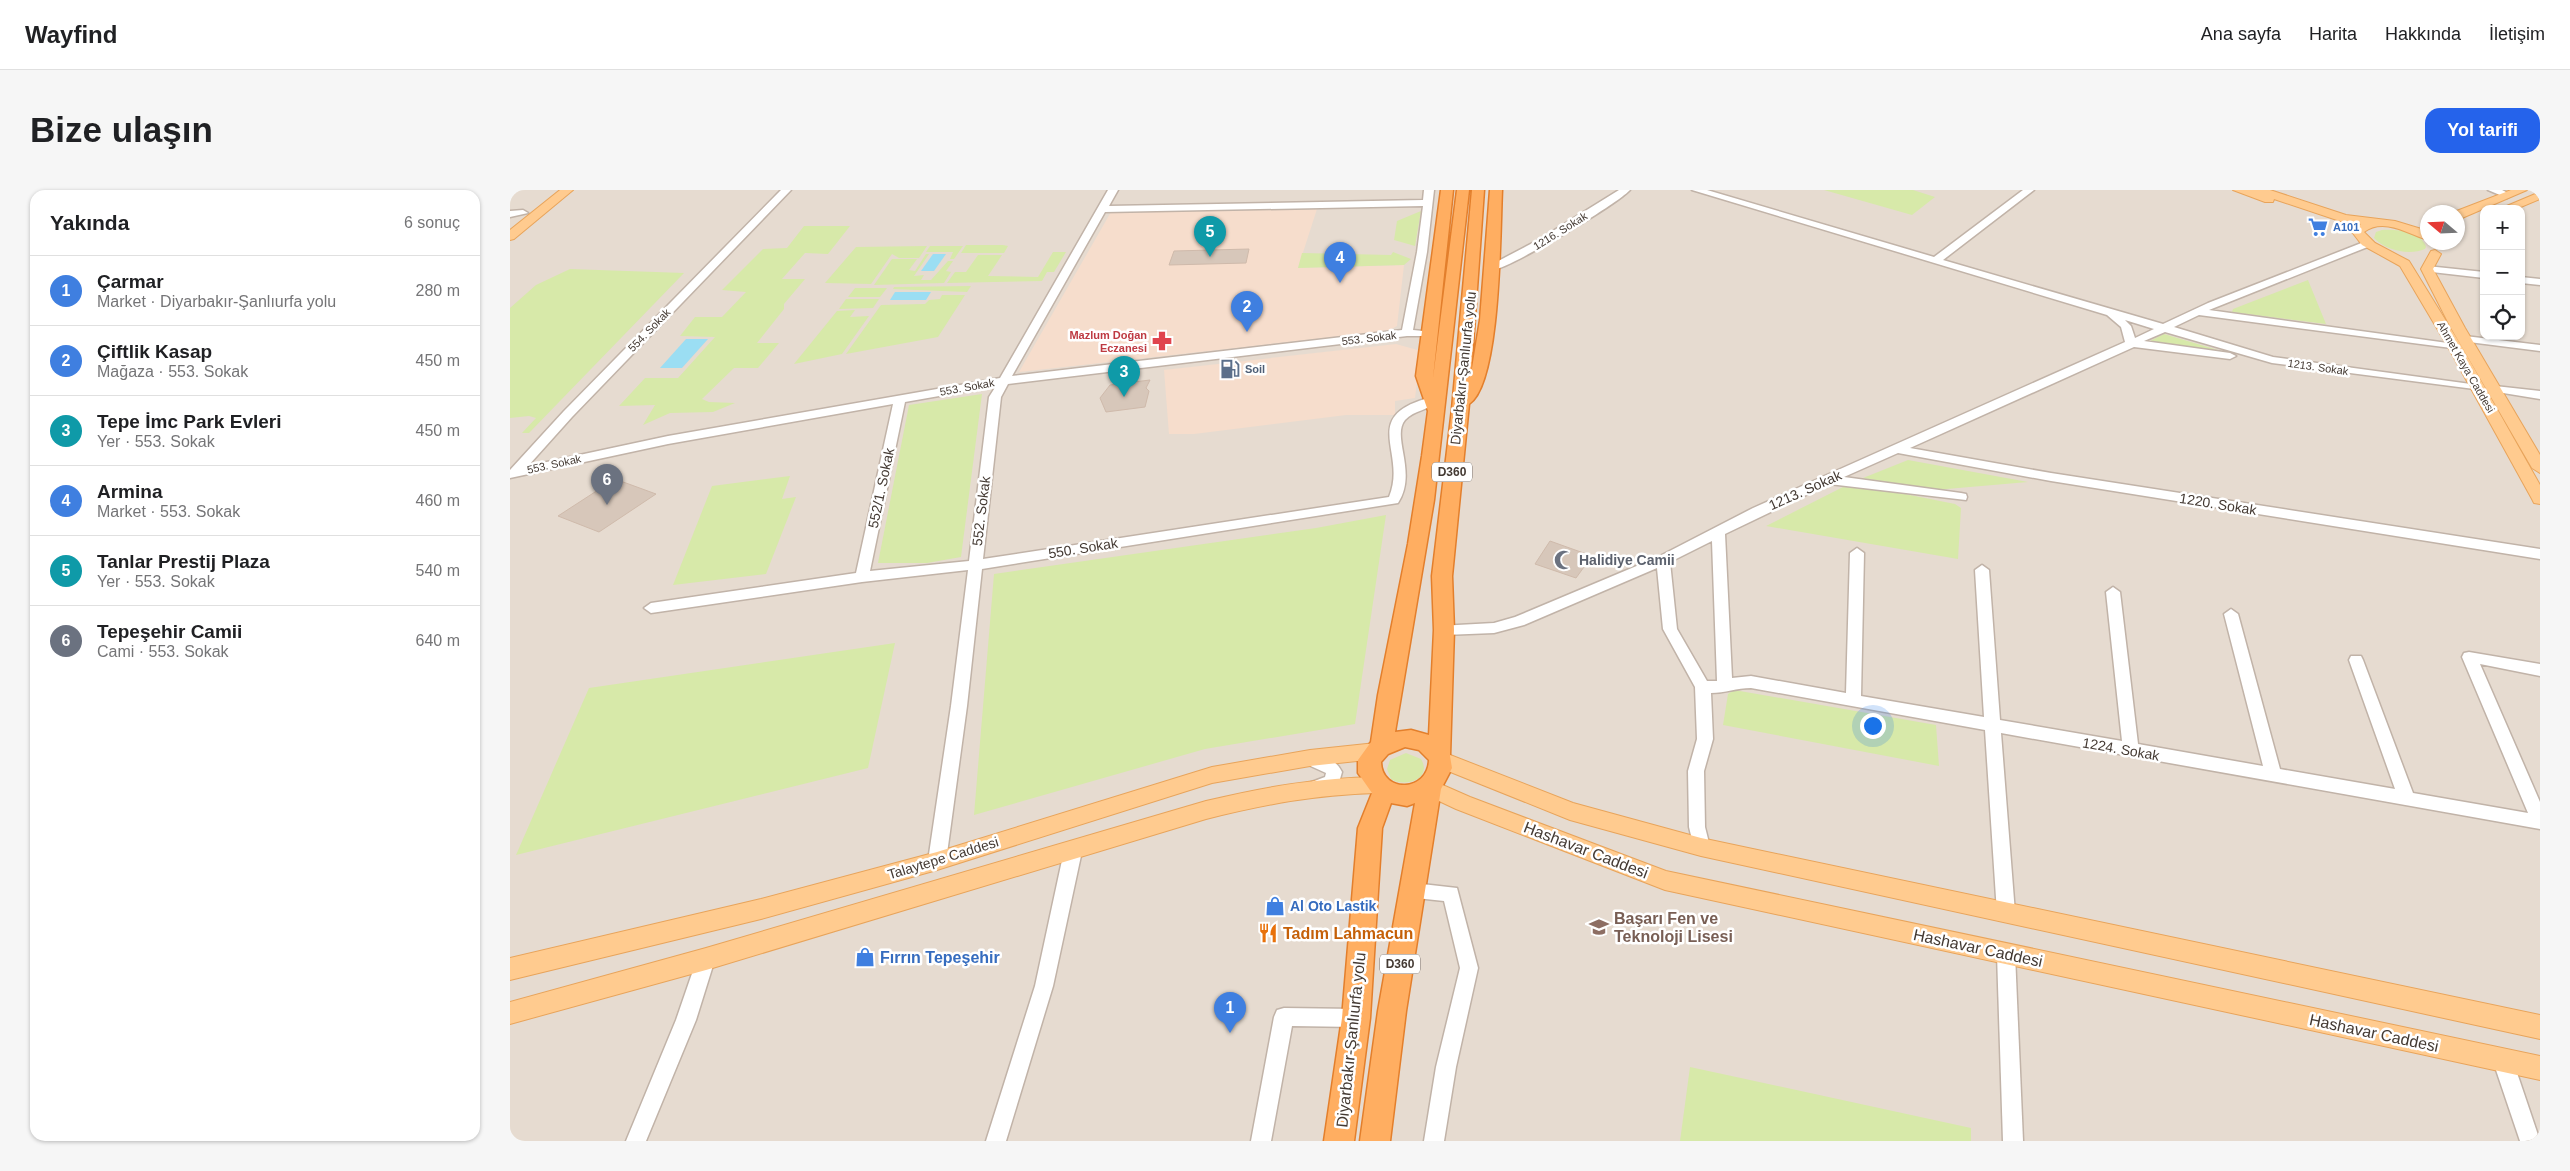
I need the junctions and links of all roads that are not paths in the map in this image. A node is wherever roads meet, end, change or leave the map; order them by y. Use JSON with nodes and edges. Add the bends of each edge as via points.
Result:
{"nodes":[{"id":1,"x":553,"y":190,"type":"edge"},
{"id":2,"x":567,"y":190,"type":"edge"},
{"id":3,"x":786,"y":190,"type":"edge"},
{"id":4,"x":1113,"y":190,"type":"edge"},
{"id":5,"x":1429,"y":190,"type":"edge"},
{"id":6,"x":1447,"y":190,"type":"edge"},
{"id":7,"x":1463,"y":190,"type":"edge"},
{"id":8,"x":1478,"y":190,"type":"edge"},
{"id":9,"x":1496,"y":190,"type":"edge"},
{"id":10,"x":1625,"y":190,"type":"edge"},
{"id":11,"x":1697,"y":190,"type":"edge"},
{"id":12,"x":2007,"y":190,"type":"edge"},
{"id":13,"x":2239,"y":190,"type":"edge"},
{"id":14,"x":2258,"y":190,"type":"edge"},
{"id":15,"x":2493,"y":190,"type":"edge"},
{"id":16,"x":2521,"y":190,"type":"edge"},
{"id":17,"x":2025,"y":192,"type":"edge"},
{"id":18,"x":2507,"y":195,"type":"junction"},
{"id":19,"x":2540,"y":195,"type":"edge"},
{"id":20,"x":1428,"y":203,"type":"junction"},
{"id":21,"x":2516,"y":205,"type":"edge"},
{"id":22,"x":1102,"y":209,"type":"junction"},
{"id":23,"x":2465,"y":212,"type":"edge"},
{"id":24,"x":523,"y":213,"type":"junction"},
{"id":25,"x":510,"y":214,"type":"edge"},
{"id":26,"x":2480,"y":220,"type":"edge"},
{"id":27,"x":510,"y":224,"type":"edge"},
{"id":28,"x":2393,"y":225,"type":"junction"},
{"id":29,"x":2420,"y":225,"type":"edge"},
{"id":30,"x":2465,"y":226,"type":"edge"},
{"id":31,"x":510,"y":236,"type":"edge"},
{"id":32,"x":2420,"y":238,"type":"edge"},
{"id":33,"x":2368,"y":244,"type":"junction"},
{"id":34,"x":2426,"y":250,"type":"edge"},
{"id":35,"x":2432,"y":250,"type":"edge"},
{"id":36,"x":1935,"y":261,"type":"junction"},
{"id":37,"x":1492,"y":267,"type":"junction"},
{"id":38,"x":2427,"y":269,"type":"junction"},
{"id":39,"x":2480,"y":275,"type":"edge"},
{"id":40,"x":2525,"y":280,"type":"edge"},
{"id":41,"x":2540,"y":282,"type":"edge"},
{"id":42,"x":2107,"y":311,"type":"junction"},
{"id":43,"x":2197,"y":312,"type":"junction"},
{"id":44,"x":2162,"y":328,"type":"junction"},
{"id":45,"x":1406,"y":333,"type":"junction"},
{"id":46,"x":1429,"y":334,"type":"junction"},
{"id":47,"x":2460,"y":343,"type":"junction"},
{"id":48,"x":2131,"y":344,"type":"junction"},
{"id":49,"x":2540,"y":348,"type":"edge"},
{"id":50,"x":2272,"y":360,"type":"junction"},
{"id":51,"x":1003,"y":381,"type":"junction"},
{"id":52,"x":2478,"y":388,"type":"junction"},
{"id":53,"x":2495,"y":389,"type":"junction"},
{"id":54,"x":2540,"y":396,"type":"edge"},
{"id":55,"x":900,"y":399,"type":"junction"},
{"id":56,"x":1434,"y":407,"type":"junction"},
{"id":57,"x":1460,"y":409,"type":"junction"},
{"id":58,"x":1896,"y":449,"type":"junction"},
{"id":59,"x":2540,"y":468,"type":"edge"},
{"id":60,"x":512,"y":473,"type":"edge"},
{"id":61,"x":1829,"y":480,"type":"junction"},
{"id":62,"x":1961,"y":497,"type":"dead end"},
{"id":63,"x":2540,"y":499,"type":"edge"},
{"id":64,"x":1718,"y":533,"type":"junction"},
{"id":65,"x":1857,"y":553,"type":"dead end"},
{"id":66,"x":2540,"y":554,"type":"edge"},
{"id":67,"x":1663,"y":560,"type":"junction"},
{"id":68,"x":974,"y":565,"type":"junction"},
{"id":69,"x":1982,"y":570,"type":"dead end"},
{"id":70,"x":862,"y":577,"type":"junction"},
{"id":71,"x":2113,"y":592,"type":"dead end"},
{"id":72,"x":651,"y":608,"type":"dead end"},
{"id":73,"x":2231,"y":614,"type":"dead end"},
{"id":74,"x":1444,"y":630,"type":"junction"},
{"id":75,"x":2356,"y":660,"type":"dead end"},
{"id":76,"x":2540,"y":670,"type":"edge"},
{"id":77,"x":1725,"y":687,"type":"junction"},
{"id":78,"x":1703,"y":688,"type":"junction"},
{"id":79,"x":1853,"y":700,"type":"junction"},
{"id":80,"x":1993,"y":726,"type":"junction"},
{"id":81,"x":1379,"y":749,"type":"junction"},
{"id":82,"x":2131,"y":751,"type":"junction"},
{"id":83,"x":1439,"y":757,"type":"junction"},
{"id":84,"x":1310,"y":758,"type":"junction"},
{"id":85,"x":2273,"y":775,"type":"junction"},
{"id":86,"x":1429,"y":787,"type":"junction"},
{"id":87,"x":1314,"y":788,"type":"junction"},
{"id":88,"x":1380,"y":788,"type":"junction"},
{"id":89,"x":2407,"y":799,"type":"junction"},
{"id":90,"x":2540,"y":822,"type":"edge"},
{"id":91,"x":1701,"y":847,"type":"junction"},
{"id":92,"x":1073,"y":851,"type":"junction"},
{"id":93,"x":937,"y":862,"type":"junction"},
{"id":94,"x":1413,"y":891,"type":"junction"},
{"id":95,"x":2006,"y":913,"type":"junction"},
{"id":96,"x":2006,"y":954,"type":"junction"},
{"id":97,"x":706,"y":959,"type":"junction"},
{"id":98,"x":510,"y":969,"type":"edge"},
{"id":99,"x":510,"y":1013,"type":"edge"},
{"id":100,"x":1356,"y":1018,"type":"junction"},
{"id":101,"x":2540,"y":1027,"type":"edge"},
{"id":102,"x":2503,"y":1061,"type":"junction"},
{"id":103,"x":2540,"y":1068,"type":"edge"},
{"id":104,"x":636,"y":1141,"type":"edge"},
{"id":105,"x":996,"y":1141,"type":"edge"},
{"id":106,"x":1261,"y":1141,"type":"edge"},
{"id":107,"x":1339,"y":1141,"type":"edge"},
{"id":108,"x":1375,"y":1141,"type":"edge"},
{"id":109,"x":1434,"y":1141,"type":"edge"},
{"id":110,"x":2013,"y":1141,"type":"edge"},
{"id":111,"x":2530,"y":1141,"type":"edge"}],
"edges":[{"from":1,"to":24,"type":"main road"},
{"from":2,"to":31,"type":"main road"},
{"from":3,"to":60,"type":"street","name":"554. Sokak"},
{"from":4,"to":22,"type":"street","name":"552. Sokak"},
{"from":5,"to":20,"type":"street"},
{"from":6,"to":46,"type":"highway"},
{"from":7,"to":56,"type":"highway","name":"Diyarbakır-Şanlıurfa yolu","number":"D360"},
{"from":8,"to":57,"type":"highway","name":"Diyarbakır-Şanlıurfa yolu","number":"D360"},
{"from":9,"to":37,"type":"highway"},
{"from":10,"to":37,"type":"street","name":"1216. Sokak","via":[[1525,252]]},
{"from":11,"to":36,"type":"street","name":"1213. Sokak"},
{"from":12,"to":17,"type":"street"},
{"from":13,"to":33,"type":"main road","via":[[2336,223]]},
{"from":14,"to":28,"type":"main road","via":[[2344,218]]},
{"from":15,"to":18,"type":"street"},
{"from":16,"to":18,"type":"main road"},
{"from":17,"to":36,"type":"street"},
{"from":18,"to":23,"type":"main road"},
{"from":19,"to":21,"type":"main road"},
{"from":20,"to":22,"type":"street"},
{"from":20,"to":45,"type":"street"},
{"from":22,"to":51,"type":"street","name":"552. Sokak"},
{"from":24,"to":25,"type":"street"},
{"from":24,"to":27,"type":"main road"},
{"from":26,"to":30,"type":"main road"},
{"from":28,"to":29,"type":"main road"},
{"from":28,"to":32,"type":"main road"},
{"from":28,"to":33,"type":"main road","via":[[2376,224],[2361,228],[2358,232]]},
{"from":33,"to":34,"type":"main road","via":[[2416,258]]},
{"from":33,"to":43,"type":"street"},
{"from":33,"to":47,"type":"main road","name":"Ahmet Kaya Caddesi","via":[[2405,264]]},
{"from":35,"to":38,"type":"main road"},
{"from":36,"to":42,"type":"street","name":"1213. Sokak"},
{"from":37,"to":57,"type":"highway","via":[[1480,372]]},
{"from":38,"to":39,"type":"street"},
{"from":38,"to":47,"type":"main road","name":"Ahmet Kaya Caddesi"},
{"from":40,"to":41,"type":"street"},
{"from":42,"to":44,"type":"street","name":"1213. Sokak"},
{"from":42,"to":48,"type":"street","via":[[2126,326]]},
{"from":43,"to":44,"type":"street"},
{"from":43,"to":47,"type":"street"},
{"from":44,"to":48,"type":"street","name":"1213. Sokak"},
{"from":44,"to":50,"type":"street","name":"1213. Sokak"},
{"from":45,"to":46,"type":"street","name":"553. Sokak"},
{"from":45,"to":51,"type":"street","name":"553. Sokak"},
{"from":46,"to":56,"type":"highway","via":[[1424,376]]},
{"from":47,"to":49,"type":"street"},
{"from":47,"to":52,"type":"main road","name":"Ahmet Kaya Caddesi"},
{"from":47,"to":53,"type":"main road","name":"Ahmet Kaya Caddesi"},
{"from":48,"to":50,"type":"street"},
{"from":48,"to":58,"type":"street","name":"1213. Sokak"},
{"from":50,"to":52,"type":"street","name":"1213. Sokak"},
{"from":51,"to":55,"type":"street","name":"553. Sokak"},
{"from":51,"to":68,"type":"street","name":"552. Sokak","via":[[995,397]]},
{"from":52,"to":63,"type":"main road","name":"Ahmet Kaya Caddesi"},
{"from":53,"to":54,"type":"street"},
{"from":53,"to":59,"type":"main road","name":"Ahmet Kaya Caddesi"},
{"from":55,"to":60,"type":"street","name":"553. Sokak","via":[[668,440]]},
{"from":55,"to":70,"type":"street","name":"552/1. Sokak"},
{"from":56,"to":68,"type":"street","name":"550. Sokak","via":[[1414,406],[1398,422],[1394,437],[1402,466],[1396,496],[1392,500]]},
{"from":56,"to":81,"type":"highway","name":"Diyarbakır-Şanlıurfa yolu","number":"D360","via":[[1417,546]]},
{"from":57,"to":74,"type":"highway","name":"Diyarbakır-Şanlıurfa yolu","number":"D360","via":[[1442,576]]},
{"from":58,"to":61,"type":"street","name":"1213. Sokak"},
{"from":58,"to":66,"type":"street","name":"1220. Sokak","via":[[2061,479]]},
{"from":61,"to":62,"type":"street"},
{"from":61,"to":64,"type":"street","name":"1213. Sokak","via":[[1758,510]]},
{"from":64,"to":67,"type":"street","name":"1213. Sokak"},
{"from":64,"to":77,"type":"street"},
{"from":65,"to":79,"type":"street"},
{"from":67,"to":74,"type":"street","name":"1213. Sokak","via":[[1519,621],[1494,628]]},
{"from":67,"to":78,"type":"street","via":[[1670,629]]},
{"from":68,"to":70,"type":"street","name":"550. Sokak"},
{"from":68,"to":93,"type":"street","name":"552. Sokak","via":[[959,706]]},
{"from":69,"to":80,"type":"street"},
{"from":70,"to":72,"type":"street","name":"550. Sokak"},
{"from":71,"to":82,"type":"street"},
{"from":73,"to":85,"type":"street"},
{"from":74,"to":83,"type":"highway","name":"Diyarbakır-Şanlıurfa yolu","number":"D360"},
{"from":75,"to":89,"type":"street"},
{"from":76,"to":90,"type":"street","via":[[2469,657]]},
{"from":77,"to":78,"type":"street","name":"1224. Sokak"},
{"from":77,"to":79,"type":"street","name":"1224. Sokak","via":[[1751,682]]},
{"from":78,"to":91,"type":"street","via":[[1705,739],[1696,771],[1697,827]]},
{"from":79,"to":80,"type":"street","name":"1224. Sokak"},
{"from":80,"to":82,"type":"street","name":"1224. Sokak"},
{"from":80,"to":95,"type":"street"},
{"from":81,"to":83,"type":"highway","via":[[1403,738],[1414,738],[1434,747]]},
{"from":81,"to":84,"type":"main road","name":"Talaytepe Caddesi"},
{"from":81,"to":88,"type":"highway","via":[[1369,768]]},
{"from":82,"to":85,"type":"street","name":"1224. Sokak"},
{"from":83,"to":86,"type":"highway","via":[[1439,774]]},
{"from":83,"to":91,"type":"main road","via":[[1570,810]]},
{"from":84,"to":87,"type":"street","via":[[1329,766],[1334,772],[1332,781]]},
{"from":84,"to":93,"type":"main road","name":"Talaytepe Caddesi","via":[[1249,766],[1212,775]]},
{"from":85,"to":89,"type":"street","name":"1224. Sokak"},
{"from":86,"to":88,"type":"highway","via":[[1405,795]]},
{"from":86,"to":94,"type":"highway","number":"D360"},
{"from":86,"to":96,"type":"main road","name":"Hashavar Caddesi","via":[[1665,880]]},
{"from":87,"to":88,"type":"main road"},
{"from":87,"to":92,"type":"main road","via":[[1206,810]]},
{"from":88,"to":100,"type":"highway","name":"Diyarbakır-Şanlıurfa yolu","number":"D360","via":[[1370,828]]},
{"from":89,"to":90,"type":"street","name":"1224. Sokak"},
{"from":91,"to":95,"type":"main road"},
{"from":92,"to":97,"type":"main road"},
{"from":92,"to":105,"type":"street","via":[[1044,986]]},
{"from":93,"to":98,"type":"main road","name":"Talaytepe Caddesi","via":[[761,909]]},
{"from":94,"to":108,"type":"highway","number":"D360","via":[[1392,1011]]},
{"from":94,"to":109,"type":"street","via":[[1451,894],[1469,968],[1446,1067]]},
{"from":95,"to":101,"type":"main road"},
{"from":96,"to":102,"type":"main road","name":"Hashavar Caddesi"},
{"from":96,"to":110,"type":"street"},
{"from":97,"to":99,"type":"main road"},
{"from":97,"to":104,"type":"street","via":[[686,1020]]},
{"from":100,"to":106,"type":"street","via":[[1284,1017]]},
{"from":100,"to":107,"type":"highway","name":"Diyarbakır-Şanlıurfa yolu","number":"D360"},
{"from":102,"to":103,"type":"main road","name":"Hashavar Caddesi"},
{"from":102,"to":111,"type":"street"}]}
